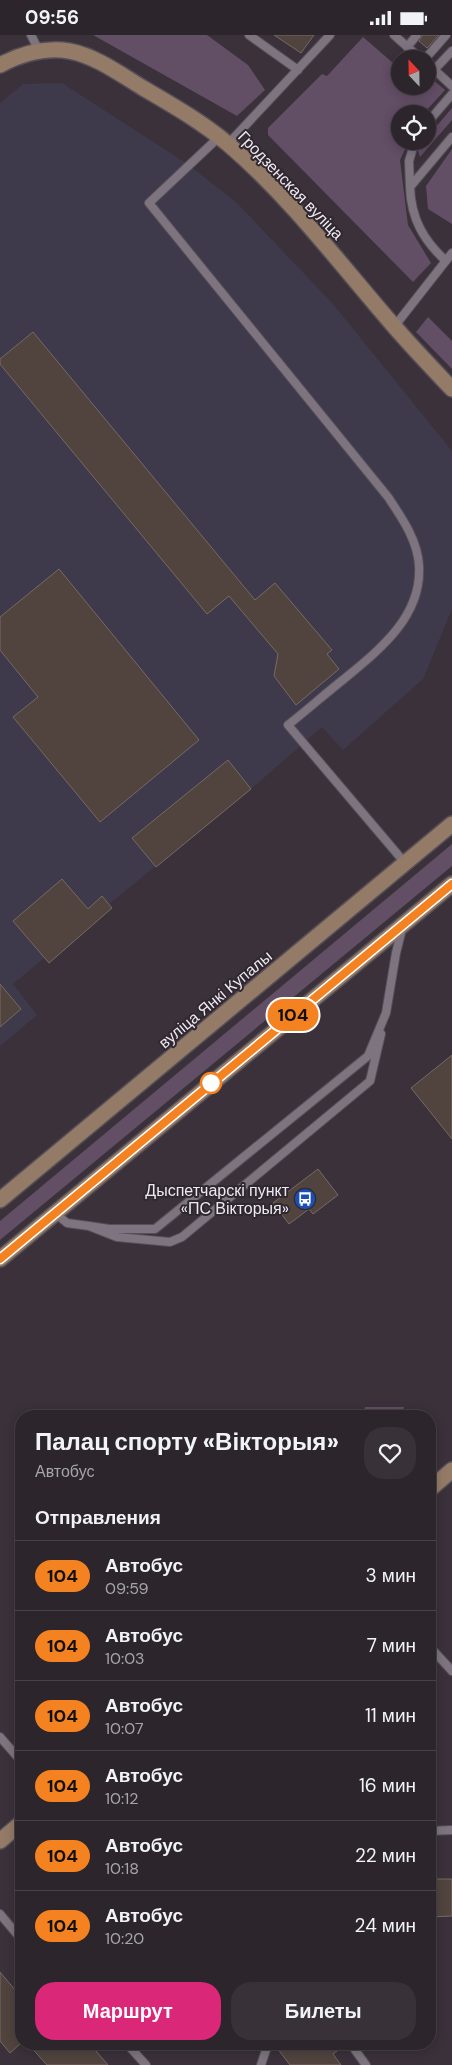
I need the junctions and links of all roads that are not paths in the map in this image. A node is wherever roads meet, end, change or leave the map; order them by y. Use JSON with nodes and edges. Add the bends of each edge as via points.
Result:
{"nodes":[{"id":1,"x":31,"y":35,"type":"edge"},
{"id":2,"x":249,"y":35,"type":"edge"},
{"id":3,"x":330,"y":35,"type":"edge"},
{"id":4,"x":417,"y":35,"type":"edge"},
{"id":5,"x":446,"y":35,"type":"edge"},
{"id":6,"x":397,"y":36,"type":"edge"},
{"id":7,"x":407,"y":47,"type":"junction"},
{"id":8,"x":410,"y":50,"type":"edge"},
{"id":9,"x":433,"y":50,"type":"edge"},
{"id":10,"x":39,"y":51,"type":"junction"},
{"id":11,"x":452,"y":51,"type":"edge"},
{"id":12,"x":0,"y":65,"type":"edge"},
{"id":13,"x":436,"y":68,"type":"edge"},
{"id":14,"x":298,"y":70,"type":"junction"},
{"id":15,"x":436,"y":72,"type":"edge"},
{"id":16,"x":452,"y":86,"type":"edge"},
{"id":17,"x":452,"y":94,"type":"edge"},
{"id":18,"x":436,"y":112,"type":"edge"},
{"id":19,"x":452,"y":137,"type":"edge"},
{"id":20,"x":224,"y":141,"type":"junction"},
{"id":21,"x":412,"y":150,"type":"edge"},
{"id":22,"x":410,"y":187,"type":"junction"},
{"id":23,"x":452,"y":253,"type":"edge"},
{"id":24,"x":446,"y":261,"type":"junction"},
{"id":25,"x":394,"y":327,"type":"junction"},
{"id":26,"x":452,"y":389,"type":"edge"},
{"id":27,"x":452,"y":824,"type":"edge"},
{"id":28,"x":405,"y":863,"type":"junction"},
{"id":29,"x":452,"y":884,"type":"edge"},
{"id":30,"x":405,"y":923,"type":"junction"},
{"id":31,"x":386,"y":1013,"type":"junction"},
{"id":32,"x":0,"y":1200,"type":"edge"},
{"id":33,"x":55,"y":1213,"type":"junction"},
{"id":34,"x":89,"y":1226,"type":"junction"},
{"id":35,"x":0,"y":1259,"type":"edge"},
{"id":36,"x":452,"y":1470,"type":"edge"},
{"id":37,"x":436,"y":1484,"type":"edge"},
{"id":38,"x":436,"y":1654,"type":"edge"},
{"id":39,"x":452,"y":1671,"type":"edge"},
{"id":40,"x":0,"y":1737,"type":"edge"},
{"id":41,"x":15,"y":1754,"type":"edge"},
{"id":42,"x":15,"y":1828,"type":"edge"},
{"id":43,"x":436,"y":1831,"type":"edge"},
{"id":44,"x":452,"y":1831,"type":"edge"},
{"id":45,"x":0,"y":1841,"type":"edge"},
{"id":46,"x":0,"y":1914,"type":"edge"},
{"id":47,"x":15,"y":1932,"type":"edge"},
{"id":48,"x":132,"y":2050,"type":"edge"},
{"id":49,"x":266,"y":2050,"type":"edge"},
{"id":50,"x":355,"y":2050,"type":"dead end"},
{"id":51,"x":146,"y":2065,"type":"edge"},
{"id":52,"x":260,"y":2065,"type":"edge"},
{"id":53,"x":366,"y":2065,"type":"edge"}],
"edges":[{"from":1,"to":10,"type":"lane"},
{"from":2,"to":14,"type":"lane"},
{"from":3,"to":14,"type":"lane"},
{"from":4,"to":7,"type":"lane"},
{"from":5,"to":9,"type":"lane"},
{"from":6,"to":7,"type":"lane"},
{"from":7,"to":8,"type":"lane"},
{"from":10,"to":12,"type":"main road","name":"Гродзенская вуліца"},
{"from":10,"to":20,"type":"main road","name":"Гродзенская вуліца","via":[[70,51],[104,65]]},
{"from":11,"to":13,"type":"lane"},
{"from":14,"to":20,"type":"lane"},
{"from":15,"to":16,"type":"lane"},
{"from":17,"to":18,"type":"lane"},
{"from":19,"to":22,"type":"lane"},
{"from":20,"to":25,"type":"main road","name":"Гродзенская вуліца","via":[[307,223]]},
{"from":20,"to":28,"type":"lane","via":[[150,203],[388,497],[415,547],[419,587],[410,610],[396,631],[377,652],[288,725]]},
{"from":21,"to":22,"type":"lane","via":[[409,161]]},
{"from":22,"to":24,"type":"lane","via":[[418,225],[430,245]]},
{"from":23,"to":24,"type":"lane"},
{"from":24,"to":25,"type":"lane"},
{"from":25,"to":26,"type":"main road","name":"Гродзенская вуліца"},
{"from":27,"to":28,"type":"main road","name":"вуліца Янкі Купалы"},
{"from":28,"to":32,"type":"main road","name":"вуліца Янкі Купалы"},
{"from":29,"to":30,"type":"main road"},
{"from":30,"to":31,"type":"lane","via":[[399,935]]},
{"from":30,"to":33,"type":"main road"},
{"from":31,"to":34,"type":"lane","via":[[368,1056],[155,1229]]},
{"from":31,"to":34,"type":"lane","via":[[370,1081],[182,1237],[170,1242],[117,1237]]},
{"from":33,"to":34,"type":"lane","via":[[67,1223]]},
{"from":33,"to":35,"type":"main road"},
{"from":36,"to":37,"type":"main road"},
{"from":38,"to":39,"type":"lane"},
{"from":40,"to":41,"type":"lane"},
{"from":42,"to":45,"type":"main road"},
{"from":43,"to":44,"type":"lane"},
{"from":46,"to":47,"type":"lane"},
{"from":48,"to":51,"type":"lane"},
{"from":49,"to":52,"type":"lane"},
{"from":50,"to":53,"type":"lane"}]}
